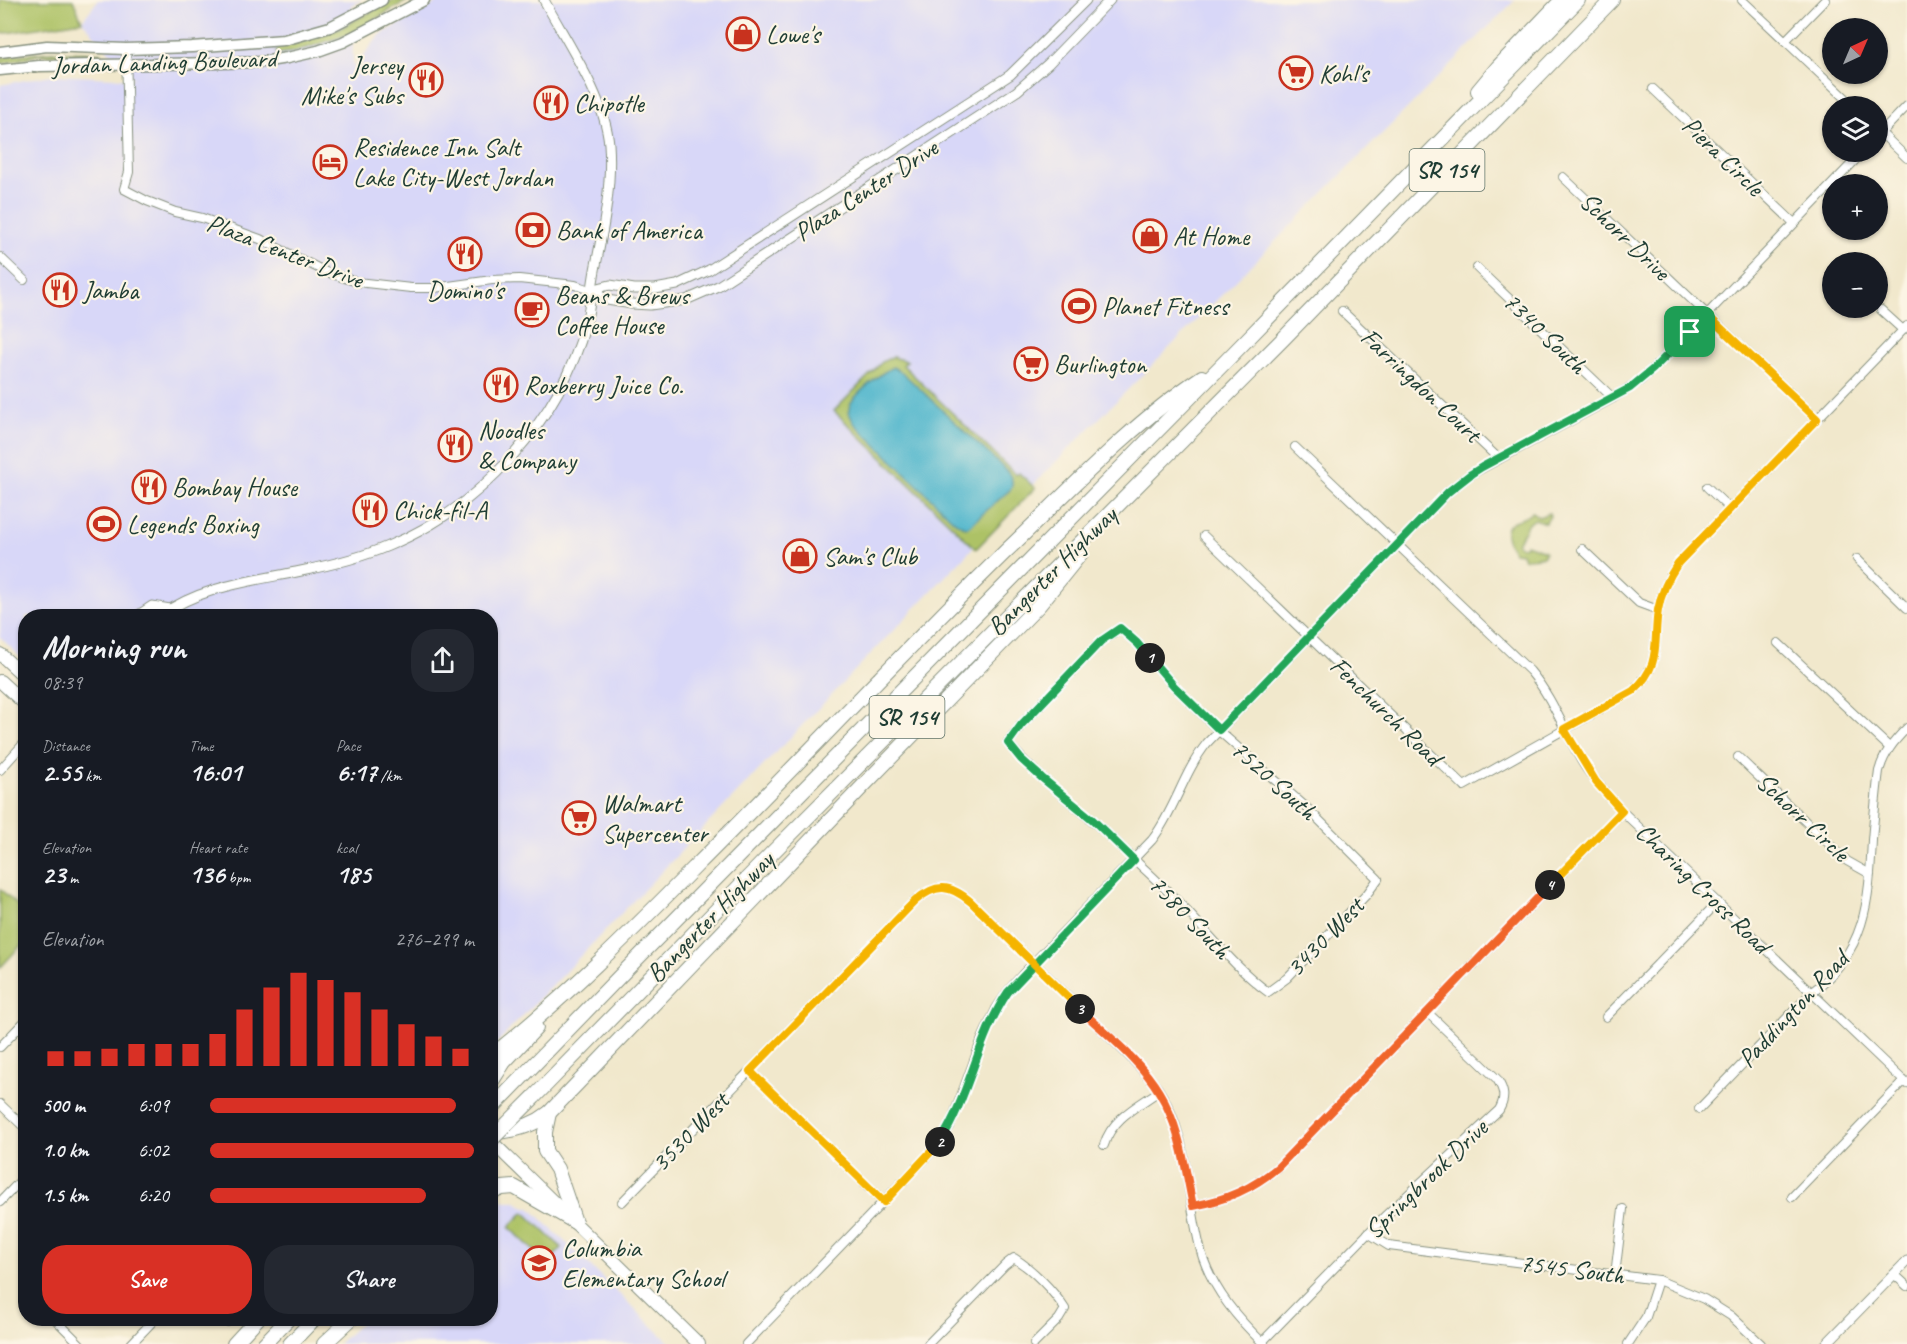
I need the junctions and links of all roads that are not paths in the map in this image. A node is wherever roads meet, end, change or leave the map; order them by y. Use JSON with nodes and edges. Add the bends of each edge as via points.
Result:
{"nodes":[{"id":1,"x":382,"y":0,"type":"edge"},
{"id":2,"x":424,"y":0,"type":"edge"},
{"id":3,"x":544,"y":0,"type":"edge"},
{"id":4,"x":1086,"y":0,"type":"edge"},
{"id":5,"x":1110,"y":0,"type":"edge"},
{"id":6,"x":1562,"y":0,"type":"edge"},
{"id":7,"x":1578,"y":0,"type":"edge"},
{"id":8,"x":1612,"y":0,"type":"edge"},
{"id":9,"x":1742,"y":0,"type":"edge"},
{"id":10,"x":1825,"y":0,"type":"edge"},
{"id":11,"x":1785,"y":41,"type":"junction"},
{"id":12,"x":126,"y":49,"type":"junction"},
{"id":13,"x":0,"y":52,"type":"edge"},
{"id":14,"x":125,"y":64,"type":"junction"},
{"id":15,"x":0,"y":70,"type":"edge"},
{"id":16,"x":1653,"y":89,"type":"dead end"},
{"id":17,"x":1843,"y":96,"type":"edge"},
{"id":18,"x":1907,"y":106,"type":"edge"},
{"id":19,"x":1888,"y":124,"type":"edge"},
{"id":20,"x":1445,"y":136,"type":"junction"},
{"id":21,"x":1888,"y":141,"type":"edge"},
{"id":22,"x":1907,"y":158,"type":"edge"},
{"id":23,"x":1853,"y":162,"type":"edge"},
{"id":24,"x":1563,"y":177,"type":"dead end"},
{"id":25,"x":1794,"y":224,"type":"junction"},
{"id":26,"x":0,"y":257,"type":"edge"},
{"id":27,"x":1477,"y":268,"type":"dead end"},
{"id":28,"x":24,"y":280,"type":"dead end"},
{"id":29,"x":590,"y":290,"type":"junction"},
{"id":30,"x":1342,"y":310,"type":"dead end"},
{"id":31,"x":1706,"y":314,"type":"junction"},
{"id":32,"x":1888,"y":315,"type":"edge"},
{"id":33,"x":1905,"y":328,"type":"edge"},
{"id":34,"x":1227,"y":360,"type":"junction"},
{"id":35,"x":1613,"y":398,"type":"junction"},
{"id":36,"x":1817,"y":419,"type":"junction"},
{"id":37,"x":1295,"y":447,"type":"dead end"},
{"id":38,"x":1499,"y":459,"type":"junction"},
{"id":39,"x":1707,"y":487,"type":"dead end"},
{"id":40,"x":1134,"y":489,"type":"junction"},
{"id":41,"x":1730,"y":509,"type":"junction"},
{"id":42,"x":1204,"y":536,"type":"dead end"},
{"id":43,"x":1398,"y":544,"type":"junction"},
{"id":44,"x":1582,"y":549,"type":"dead end"},
{"id":45,"x":1857,"y":559,"type":"dead end"},
{"id":46,"x":1907,"y":608,"type":"edge"},
{"id":47,"x":148,"y":609,"type":"edge"},
{"id":48,"x":170,"y":609,"type":"joint"},
{"id":49,"x":1658,"y":610,"type":"junction"},
{"id":50,"x":1310,"y":638,"type":"junction"},
{"id":51,"x":1779,"y":643,"type":"dead end"},
{"id":52,"x":0,"y":654,"type":"edge"},
{"id":53,"x":18,"y":671,"type":"edge"},
{"id":54,"x":0,"y":681,"type":"edge"},
{"id":55,"x":18,"y":698,"type":"edge"},
{"id":56,"x":1907,"y":728,"type":"edge"},
{"id":57,"x":1564,"y":729,"type":"junction"},
{"id":58,"x":1219,"y":730,"type":"junction"},
{"id":59,"x":1008,"y":743,"type":"joint"},
{"id":60,"x":1889,"y":747,"type":"junction"},
{"id":61,"x":18,"y":750,"type":"edge"},
{"id":62,"x":1738,"y":757,"type":"dead end"},
{"id":63,"x":0,"y":770,"type":"edge"},
{"id":64,"x":1622,"y":811,"type":"junction"},
{"id":65,"x":1134,"y":860,"type":"junction"},
{"id":66,"x":1870,"y":874,"type":"junction"},
{"id":67,"x":1378,"y":879,"type":"joint"},
{"id":68,"x":1718,"y":902,"type":"junction"},
{"id":69,"x":1033,"y":964,"type":"junction"},
{"id":70,"x":1268,"y":992,"type":"joint"},
{"id":71,"x":1812,"y":992,"type":"junction"},
{"id":72,"x":560,"y":999,"type":"junction"},
{"id":73,"x":1427,"y":1012,"type":"junction"},
{"id":74,"x":1606,"y":1017,"type":"dead end"},
{"id":75,"x":18,"y":1028,"type":"edge"},
{"id":76,"x":0,"y":1047,"type":"edge"},
{"id":77,"x":498,"y":1050,"type":"edge"},
{"id":78,"x":498,"y":1071,"type":"edge"},
{"id":79,"x":750,"y":1071,"type":"junction"},
{"id":80,"x":1905,"y":1083,"type":"edge"},
{"id":81,"x":1159,"y":1091,"type":"junction"},
{"id":82,"x":498,"y":1102,"type":"edge"},
{"id":83,"x":0,"y":1104,"type":"edge"},
{"id":84,"x":1699,"y":1109,"type":"dead end"},
{"id":85,"x":549,"y":1113,"type":"junction"},
{"id":86,"x":18,"y":1121,"type":"edge"},
{"id":87,"x":498,"y":1131,"type":"edge"},
{"id":88,"x":498,"y":1133,"type":"edge"},
{"id":89,"x":1104,"y":1145,"type":"dead end"},
{"id":90,"x":498,"y":1149,"type":"edge"},
{"id":91,"x":18,"y":1183,"type":"edge"},
{"id":92,"x":498,"y":1190,"type":"edge"},
{"id":93,"x":1792,"y":1197,"type":"dead end"},
{"id":94,"x":0,"y":1202,"type":"edge"},
{"id":95,"x":622,"y":1202,"type":"dead end"},
{"id":96,"x":884,"y":1202,"type":"junction"},
{"id":97,"x":1193,"y":1206,"type":"junction"},
{"id":98,"x":1623,"y":1209,"type":"dead end"},
{"id":99,"x":575,"y":1222,"type":"junction"},
{"id":100,"x":1368,"y":1233,"type":"junction"},
{"id":101,"x":1907,"y":1261,"type":"edge"},
{"id":102,"x":1894,"y":1274,"type":"junction"},
{"id":103,"x":1615,"y":1275,"type":"junction"},
{"id":104,"x":1658,"y":1280,"type":"junction"},
{"id":105,"x":1907,"y":1286,"type":"edge"},
{"id":106,"x":62,"y":1326,"type":"edge"},
{"id":107,"x":148,"y":1326,"type":"edge"},
{"id":108,"x":251,"y":1326,"type":"edge"},
{"id":109,"x":281,"y":1326,"type":"edge"},
{"id":110,"x":307,"y":1326,"type":"edge"},
{"id":111,"x":343,"y":1326,"type":"edge"},
{"id":112,"x":1263,"y":1343,"type":"edge"},
{"id":113,"x":80,"y":1344,"type":"edge"},
{"id":114,"x":131,"y":1344,"type":"edge"},
{"id":115,"x":234,"y":1344,"type":"edge"},
{"id":116,"x":264,"y":1344,"type":"edge"},
{"id":117,"x":290,"y":1344,"type":"edge"},
{"id":118,"x":324,"y":1344,"type":"edge"},
{"id":119,"x":699,"y":1344,"type":"edge"},
{"id":120,"x":746,"y":1344,"type":"edge"},
{"id":121,"x":928,"y":1344,"type":"edge"},
{"id":122,"x":1034,"y":1344,"type":"edge"},
{"id":123,"x":1628,"y":1344,"type":"edge"},
{"id":124,"x":1761,"y":1344,"type":"edge"},
{"id":125,"x":1826,"y":1344,"type":"edge"}],
"edges":[{"from":1,"to":12,"type":"main road","name":"Jordan Landing Boulevard","via":[[330,27],[284,40]]},
{"from":2,"to":14,"type":"main road","name":"Jordan Landing Boulevard","via":[[343,42],[287,58],[240,63]]},
{"from":3,"to":29,"type":"street","via":[[588,80],[603,114],[609,143],[607,208]]},
{"from":4,"to":29,"type":"street","name":"Plaza Center Drive","via":[[1010,75],[709,270],[677,285],[655,289],[610,285]]},
{"from":5,"to":29,"type":"street","name":"Plaza Center Drive","via":[[1017,92],[717,286],[686,300],[651,305],[607,300]]},
{"from":6,"to":20,"type":"highway","via":[[1486,81]]},
{"from":7,"to":20,"type":"highway","name":"Bangerter Highway","number":"SR 154"},
{"from":8,"to":40,"type":"highway","name":"Bangerter Highway","number":"SR 154"},
{"from":9,"to":11,"type":"street"},
{"from":10,"to":11,"type":"street"},
{"from":11,"to":17,"type":"street"},
{"from":12,"to":13,"type":"main road","name":"Jordan Landing Boulevard","via":[[46,46]]},
{"from":12,"to":14,"type":"street","name":"Plaza Center Drive"},
{"from":14,"to":15,"type":"main road","name":"Jordan Landing Boulevard"},
{"from":14,"to":29,"type":"street","name":"Plaza Center Drive","via":[[129,172],[124,189],[147,201],[260,239],[326,273],[357,282],[434,288],[519,279]]},
{"from":16,"to":25,"type":"street","name":"Piera Circle"},
{"from":18,"to":19,"type":"street"},
{"from":20,"to":34,"type":"highway","name":"Bangerter Highway","number":"SR 154"},
{"from":21,"to":22,"type":"street"},
{"from":23,"to":25,"type":"street"},
{"from":24,"to":31,"type":"street","name":"Schorr Drive"},
{"from":25,"to":31,"type":"street"},
{"from":26,"to":28,"type":"street"},
{"from":27,"to":35,"type":"street","name":"7340 South"},
{"from":29,"to":48,"type":"street","via":[[586,322],[577,348],[543,414],[509,460],[454,509],[423,529],[368,554],[219,588]]},
{"from":30,"to":38,"type":"street","name":"Farringdon Court"},
{"from":31,"to":35,"type":"street","via":[[1653,369]]},
{"from":31,"to":36,"type":"street","name":"Schorr Drive"},
{"from":32,"to":33,"type":"street"},
{"from":33,"to":36,"type":"street"},
{"from":34,"to":72,"type":"highway","via":[[1140,424],[1039,520]]},
{"from":34,"to":82,"type":"highway","name":"Bangerter Highway","number":"SR 154"},
{"from":35,"to":38,"type":"street"},
{"from":36,"to":41,"type":"street"},
{"from":37,"to":43,"type":"street","name":"Charing Cross Road"},
{"from":38,"to":43,"type":"street","via":[[1448,492]]},
{"from":39,"to":41,"type":"street"},
{"from":40,"to":85,"type":"highway","via":[[1039,605]]},
{"from":40,"to":88,"type":"highway","name":"Bangerter Highway","number":"SR 154","bridge":true},
{"from":41,"to":49,"type":"street","via":[[1678,563]]},
{"from":42,"to":50,"type":"street","name":"Fenchurch Road"},
{"from":43,"to":50,"type":"street"},
{"from":43,"to":57,"type":"street","name":"Charing Cross Road","via":[[1530,671]]},
{"from":44,"to":49,"type":"street","via":[[1639,603]]},
{"from":45,"to":46,"type":"street"},
{"from":47,"to":48,"type":"street"},
{"from":49,"to":57,"type":"street","via":[[1654,658],[1642,683]]},
{"from":50,"to":57,"type":"street","name":"Fenchurch Road","via":[[1464,786]]},
{"from":50,"to":58,"type":"street"},
{"from":51,"to":60,"type":"street"},
{"from":52,"to":53,"type":"main road"},
{"from":54,"to":55,"type":"main road"},
{"from":56,"to":60,"type":"street","name":"Paddington Road"},
{"from":57,"to":64,"type":"street","name":"Charing Cross Road","via":[[1596,782]]},
{"from":58,"to":59,"type":"street","name":"7520 South","via":[[1120,628],[1101,641]]},
{"from":58,"to":65,"type":"street","via":[[1196,757],[1162,826]]},
{"from":58,"to":67,"type":"street","name":"7520 South"},
{"from":59,"to":65,"type":"street","name":"7580 South"},
{"from":60,"to":66,"type":"street","name":"Paddington Road","via":[[1879,771]]},
{"from":61,"to":63,"type":"street"},
{"from":62,"to":66,"type":"street","name":"Schorr Circle","via":[[1847,861]]},
{"from":64,"to":68,"type":"street","name":"Charing Cross Road"},
{"from":64,"to":73,"type":"street"},
{"from":65,"to":69,"type":"street"},
{"from":65,"to":70,"type":"street","name":"7580 South","via":[[1251,980]]},
{"from":66,"to":71,"type":"street","name":"Paddington Road","via":[[1865,916],[1858,935],[1838,967]]},
{"from":67,"to":70,"type":"street","name":"3430 West","via":[[1287,978]]},
{"from":68,"to":71,"type":"street","name":"Charing Cross Road"},
{"from":68,"to":74,"type":"street"},
{"from":69,"to":79,"type":"street","name":"3530 West","via":[[961,894],[949,888],[926,892]]},
{"from":69,"to":81,"type":"street","via":[[1124,1051]]},
{"from":69,"to":96,"type":"street","via":[[996,1009],[950,1126],[937,1146]]},
{"from":71,"to":80,"type":"street","name":"Charing Cross Road"},
{"from":71,"to":84,"type":"street","name":"Paddington Road"},
{"from":72,"to":77,"type":"highway"},
{"from":72,"to":78,"type":"highway"},
{"from":73,"to":97,"type":"street","via":[[1265,1178],[1228,1198]]},
{"from":73,"to":100,"type":"street","name":"Springbrook Drive","via":[[1497,1079],[1503,1088],[1502,1104]]},
{"from":75,"to":76,"type":"street"},
{"from":79,"to":95,"type":"street","name":"3530 West"},
{"from":79,"to":96,"type":"street"},
{"from":80,"to":93,"type":"street"},
{"from":81,"to":89,"type":"street","via":[[1117,1121]]},
{"from":81,"to":97,"type":"street","via":[[1171,1113]]},
{"from":83,"to":86,"type":"street"},
{"from":85,"to":87,"type":"highway","via":[[522,1128]]},
{"from":85,"to":99,"type":"highway","via":[[545,1152],[557,1170]]},
{"from":90,"to":99,"type":"main road"},
{"from":91,"to":94,"type":"street"},
{"from":92,"to":99,"type":"highway","via":[[514,1187]]},
{"from":96,"to":120,"type":"street"},
{"from":97,"to":112,"type":"street","via":[[1203,1259],[1214,1282],[1238,1318]]},
{"from":98,"to":103,"type":"street"},
{"from":99,"to":119,"type":"main road"},
{"from":100,"to":103,"type":"street","name":"7545 South","via":[[1389,1246]]},
{"from":100,"to":112,"type":"street","name":"Springbrook Drive"},
{"from":101,"to":102,"type":"street"},
{"from":102,"to":105,"type":"street"},
{"from":102,"to":125,"type":"street"},
{"from":103,"to":104,"type":"street","name":"7545 South"},
{"from":104,"to":123,"type":"street","via":[[1646,1317]]},
{"from":104,"to":124,"type":"street","name":"7545 South","via":[[1704,1299],[1731,1316]]},
{"from":106,"to":113,"type":"street"},
{"from":107,"to":114,"type":"street"},
{"from":108,"to":115,"type":"highway"},
{"from":109,"to":116,"type":"highway"},
{"from":110,"to":117,"type":"highway"},
{"from":111,"to":118,"type":"highway"},
{"from":121,"to":122,"type":"street","via":[[1014,1258],[1065,1309]]}]}
